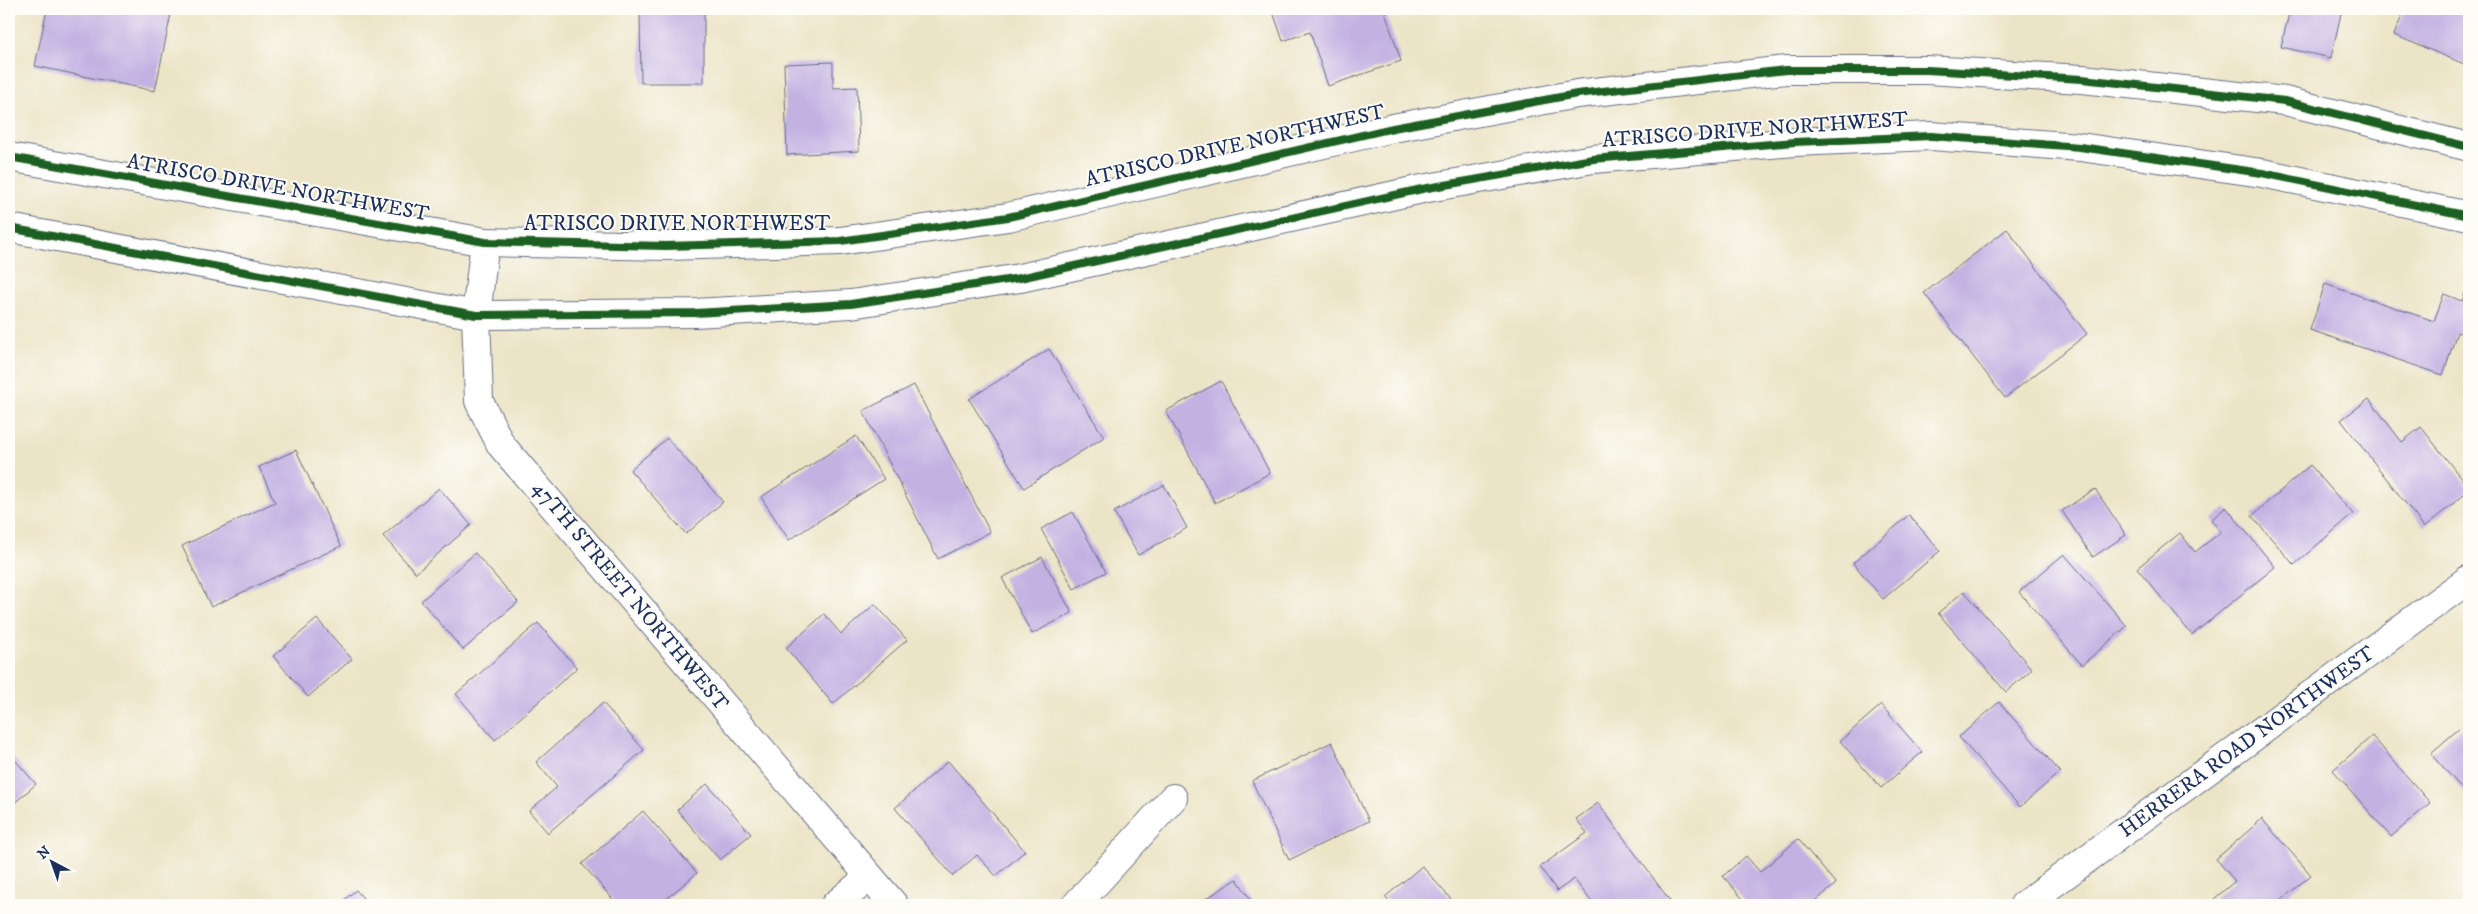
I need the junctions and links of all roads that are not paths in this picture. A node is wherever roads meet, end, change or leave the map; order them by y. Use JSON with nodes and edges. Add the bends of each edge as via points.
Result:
{"nodes":[{"id":1,"x":2469,"y":147,"type":"edge"},
{"id":2,"x":9,"y":157,"type":"edge"},
{"id":3,"x":2469,"y":216,"type":"edge"},
{"id":4,"x":9,"y":228,"type":"edge"},
{"id":5,"x":485,"y":242,"type":"junction"},
{"id":6,"x":476,"y":315,"type":"junction"},
{"id":7,"x":2469,"y":578,"type":"edge"},
{"id":8,"x":1173,"y":798,"type":"dead end"},
{"id":9,"x":869,"y":877,"type":"junction"},
{"id":10,"x":835,"y":905,"type":"edge"},
{"id":11,"x":894,"y":905,"type":"edge"},
{"id":12,"x":1076,"y":905,"type":"edge"},
{"id":13,"x":2024,"y":905,"type":"edge"}],
"edges":[{"from":1,"to":5,"type":"main road","name":"ATRISCO DRIVE NORTHWEST","via":[[2285,101],[2072,78],[1927,70],[1786,70],[1577,94],[1393,128],[1008,217],[840,241],[666,246]]},
{"from":2,"to":5,"type":"main road","name":"ATRISCO DRIVE NORTHWEST"},
{"from":3,"to":6,"type":"main road","name":"ATRISCO DRIVE NORTHWEST","via":[[2262,173],[2080,147],[1931,136],[1795,142],[1594,159],[1422,189],[1020,278],[851,304],[695,313]]},
{"from":4,"to":6,"type":"main road","name":"ATRISCO DRIVE NORTHWEST"},
{"from":5,"to":6,"type":"main road","name":"47TH STREET NORTHWEST"},
{"from":6,"to":9,"type":"main road","name":"47TH STREET NORTHWEST","via":[[479,401],[501,445]]},
{"from":7,"to":13,"type":"main road","name":"HERRERA ROAD NORTHWEST"},
{"from":8,"to":12,"type":"main road"},
{"from":9,"to":10,"type":"main road"},
{"from":9,"to":11,"type":"main road","name":"47TH STREET NORTHWEST"}]}
